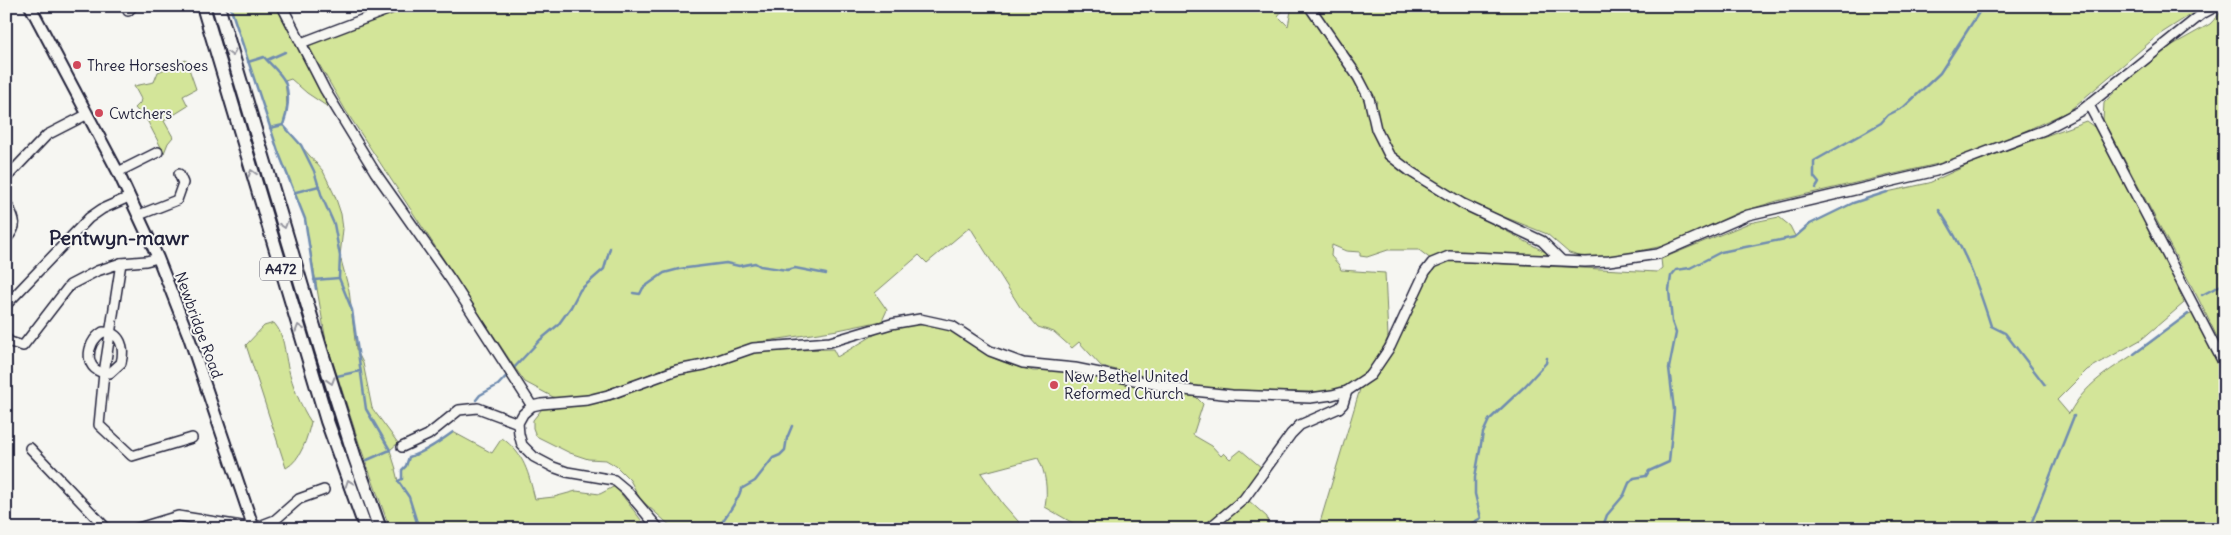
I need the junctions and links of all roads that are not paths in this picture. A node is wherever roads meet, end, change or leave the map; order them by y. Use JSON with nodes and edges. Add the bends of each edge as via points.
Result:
{"nodes":[{"id":1,"x":30,"y":6,"type":"edge"},
{"id":2,"x":203,"y":6,"type":"edge"},
{"id":3,"x":218,"y":6,"type":"edge"},
{"id":4,"x":282,"y":6,"type":"edge"},
{"id":5,"x":398,"y":6,"type":"edge"},
{"id":6,"x":1309,"y":6,"type":"edge"},
{"id":7,"x":2216,"y":6,"type":"edge"},
{"id":8,"x":301,"y":43,"type":"junction"},
{"id":9,"x":2089,"y":105,"type":"junction"},
{"id":10,"x":86,"y":115,"type":"junction"},
{"id":11,"x":158,"y":152,"type":"dead end"},
{"id":12,"x":118,"y":172,"type":"junction"},
{"id":13,"x":179,"y":174,"type":"dead end"},
{"id":14,"x":6,"y":178,"type":"edge"},
{"id":15,"x":129,"y":197,"type":"junction"},
{"id":16,"x":6,"y":202,"type":"edge"},
{"id":17,"x":139,"y":215,"type":"junction"},
{"id":18,"x":6,"y":239,"type":"edge"},
{"id":19,"x":158,"y":258,"type":"junction"},
{"id":20,"x":1560,"y":260,"type":"junction"},
{"id":21,"x":121,"y":263,"type":"junction"},
{"id":22,"x":6,"y":305,"type":"edge"},
{"id":23,"x":110,"y":332,"type":"junction"},
{"id":24,"x":6,"y":338,"type":"edge"},
{"id":25,"x":2225,"y":366,"type":"edge"},
{"id":26,"x":104,"y":373,"type":"junction"},
{"id":27,"x":1347,"y":391,"type":"junction"},
{"id":28,"x":532,"y":406,"type":"junction"},
{"id":29,"x":518,"y":423,"type":"junction"},
{"id":30,"x":192,"y":438,"type":"dead end"},
{"id":31,"x":402,"y":447,"type":"dead end"},
{"id":32,"x":30,"y":448,"type":"dead end"},
{"id":33,"x":324,"y":490,"type":"dead end"},
{"id":34,"x":254,"y":528,"type":"edge"},
{"id":35,"x":107,"y":529,"type":"edge"},
{"id":36,"x":135,"y":529,"type":"edge"},
{"id":37,"x":366,"y":529,"type":"edge"},
{"id":38,"x":380,"y":529,"type":"edge"},
{"id":39,"x":659,"y":529,"type":"edge"},
{"id":40,"x":1208,"y":529,"type":"edge"}],
"edges":[{"from":1,"to":10,"type":"street","name":"Newbridge Road"},
{"from":37,"to":2,"type":"main road","number":"A472","one_way":true,"via":[[327,421]]},
{"from":3,"to":38,"type":"main road","number":"A472","one_way":true,"via":[[324,359]]},
{"from":4,"to":8,"type":"street"},
{"from":5,"to":8,"type":"street"},
{"from":6,"to":20,"type":"street","via":[[1358,77],[1389,155],[1463,204],[1542,241]]},
{"from":7,"to":9,"type":"street"},
{"from":8,"to":28,"type":"street","via":[[325,90],[375,172],[451,280]]},
{"from":9,"to":20,"type":"street","via":[[2044,130],[1936,171],[1748,215],[1658,254],[1608,261]]},
{"from":9,"to":25,"type":"street"},
{"from":10,"to":12,"type":"street","name":"Newbridge Road"},
{"from":10,"to":14,"type":"street","via":[[47,135]]},
{"from":11,"to":12,"type":"street"},
{"from":12,"to":15,"type":"street","name":"Newbridge Road"},
{"from":13,"to":17,"type":"street","via":[[182,183],[177,200]]},
{"from":15,"to":17,"type":"street","name":"Newbridge Road"},
{"from":15,"to":22,"type":"street","via":[[89,218]]},
{"from":16,"to":18,"type":"street","via":[[16,221]]},
{"from":17,"to":19,"type":"street","name":"Newbridge Road"},
{"from":19,"to":21,"type":"street"},
{"from":19,"to":34,"type":"street","name":"Newbridge Road","via":[[189,337]]},
{"from":20,"to":27,"type":"street","via":[[1449,256],[1432,263],[1424,272],[1381,362],[1371,376]]},
{"from":21,"to":23,"type":"street"},
{"from":21,"to":24,"type":"street","via":[[70,285],[23,346]]},
{"from":23,"to":26,"type":"street"},
{"from":23,"to":26,"type":"street","via":[[119,338],[123,355],[116,370]]},
{"from":23,"to":26,"type":"street","via":[[98,335],[90,348],[92,364]]},
{"from":26,"to":30,"type":"street","via":[[99,425],[132,456]]},
{"from":27,"to":28,"type":"street","via":[[1310,398],[1232,395],[1184,390],[1093,371],[1022,363],[990,351],[952,326],[920,319],[890,324],[830,342],[753,348],[704,365],[677,370],[608,396]]},
{"from":27,"to":40,"type":"street","via":[[1339,408],[1300,425],[1244,498]]},
{"from":28,"to":29,"type":"street"},
{"from":29,"to":31,"type":"street","via":[[478,408],[459,410],[428,435]]},
{"from":29,"to":39,"type":"street","via":[[522,445],[534,457],[560,470],[614,480]]},
{"from":32,"to":35,"type":"street"},
{"from":33,"to":34,"type":"street","via":[[299,499],[275,520]]},
{"from":34,"to":36,"type":"street","via":[[178,516]]}]}
